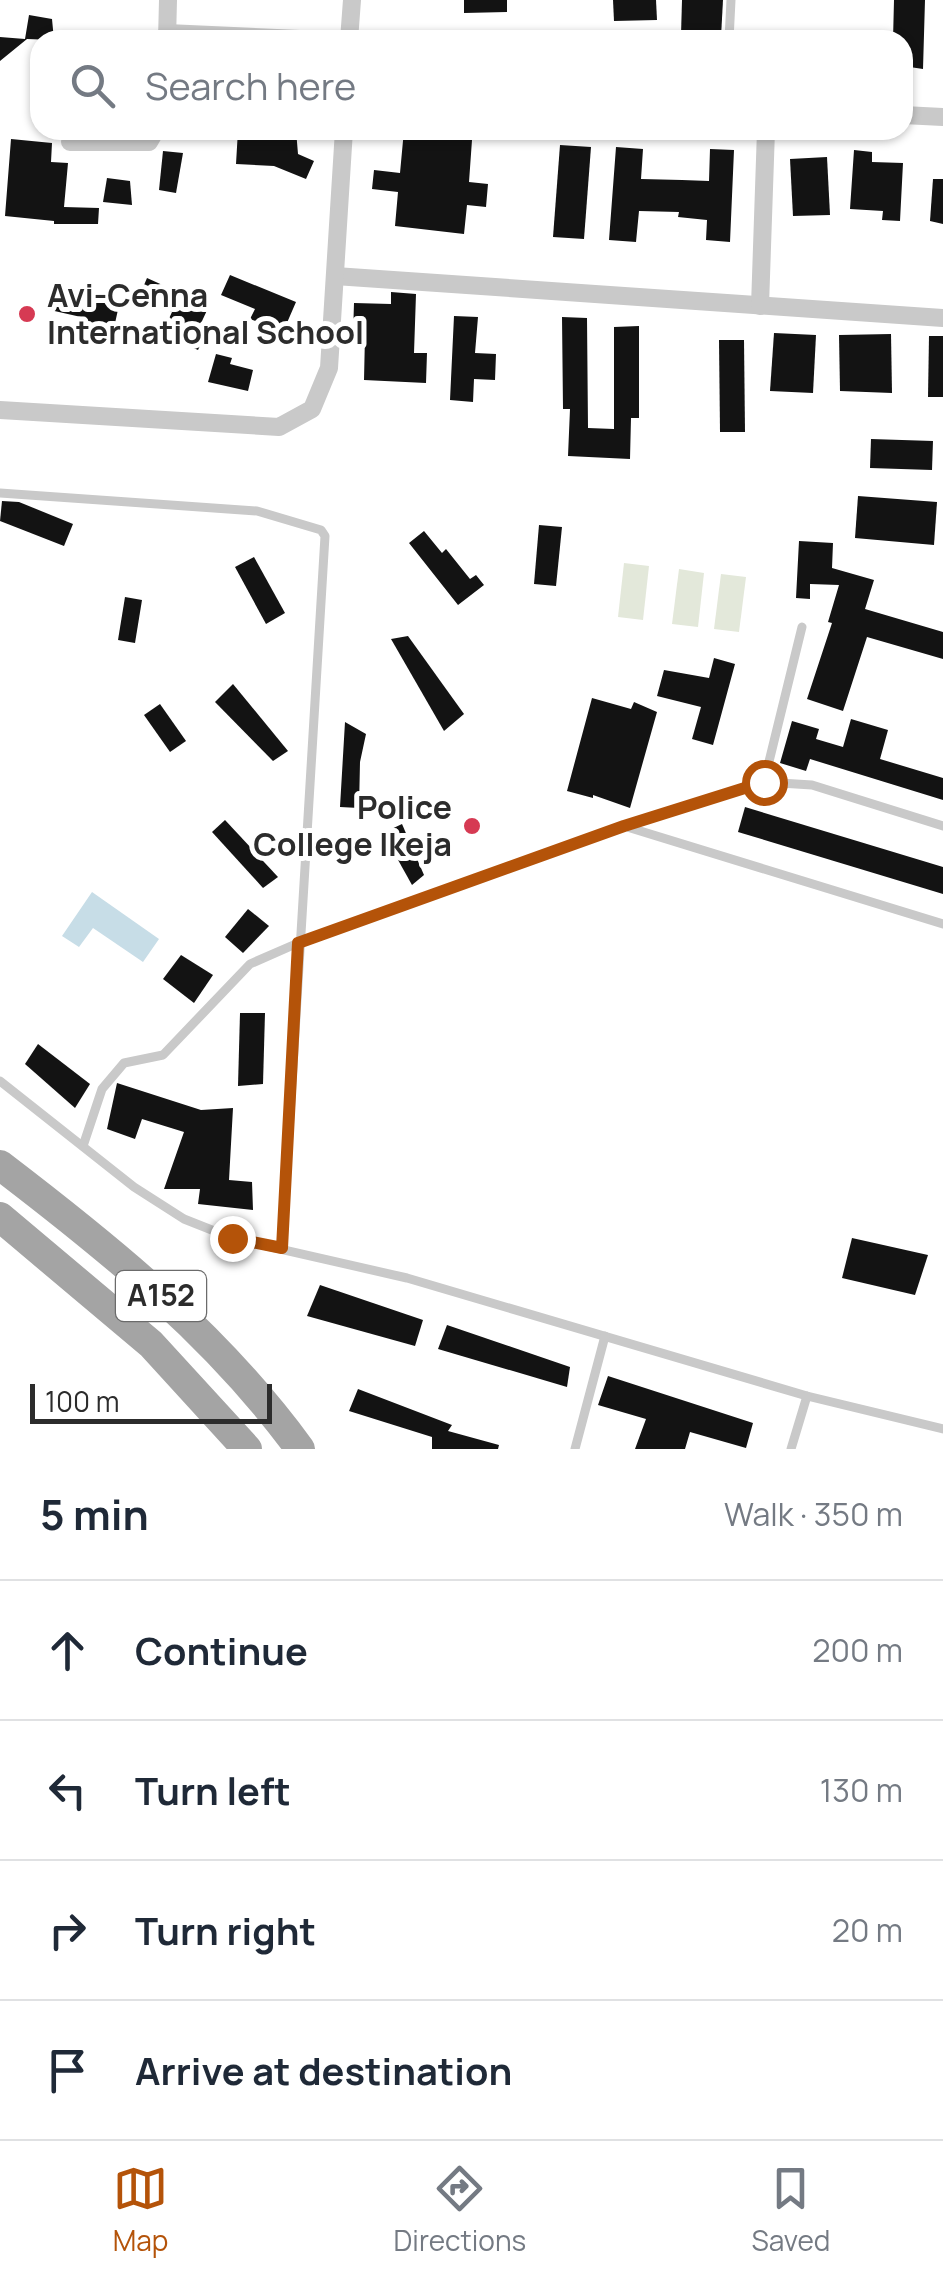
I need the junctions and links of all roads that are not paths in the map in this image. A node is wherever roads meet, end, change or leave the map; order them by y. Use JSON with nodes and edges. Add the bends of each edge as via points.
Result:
{"nodes":[{"id":1,"x":168,"y":0,"type":"edge"},
{"id":2,"x":352,"y":0,"type":"edge"},
{"id":3,"x":731,"y":0,"type":"edge"},
{"id":4,"x":167,"y":30,"type":"edge"},
{"id":5,"x":350,"y":30,"type":"edge"},
{"id":6,"x":730,"y":30,"type":"edge"},
{"id":7,"x":913,"y":115,"type":"edge"},
{"id":8,"x":943,"y":117,"type":"edge"},
{"id":9,"x":149,"y":140,"type":"edge"},
{"id":10,"x":343,"y":140,"type":"edge"},
{"id":11,"x":766,"y":140,"type":"edge"},
{"id":12,"x":70,"y":142,"type":"dead end"},
{"id":13,"x":335,"y":276,"type":"junction"},
{"id":14,"x":760,"y":306,"type":"junction"},
{"id":15,"x":943,"y":318,"type":"edge"},
{"id":16,"x":0,"y":410,"type":"edge"},
{"id":17,"x":0,"y":493,"type":"edge"},
{"id":18,"x":802,"y":627,"type":"dead end"},
{"id":19,"x":764,"y":782,"type":"junction"},
{"id":20,"x":624,"y":826,"type":"junction"},
{"id":21,"x":943,"y":826,"type":"edge"},
{"id":22,"x":943,"y":924,"type":"edge"},
{"id":23,"x":298,"y":943,"type":"junction"},
{"id":24,"x":0,"y":1081,"type":"edge"},
{"id":25,"x":83,"y":1146,"type":"junction"},
{"id":26,"x":0,"y":1164,"type":"edge"},
{"id":27,"x":0,"y":1216,"type":"edge"},
{"id":28,"x":282,"y":1248,"type":"junction"},
{"id":29,"x":605,"y":1336,"type":"junction"},
{"id":30,"x":807,"y":1396,"type":"junction"},
{"id":31,"x":943,"y":1428,"type":"edge"},
{"id":32,"x":248,"y":1449,"type":"edge"},
{"id":33,"x":300,"y":1449,"type":"edge"},
{"id":34,"x":575,"y":1449,"type":"edge"},
{"id":35,"x":790,"y":1449,"type":"edge"}],
"edges":[{"from":1,"to":4,"type":"street"},
{"from":2,"to":5,"type":"street"},
{"from":3,"to":6,"type":"lane"},
{"from":7,"to":8,"type":"street"},
{"from":9,"to":12,"type":"street"},
{"from":10,"to":13,"type":"street"},
{"from":11,"to":14,"type":"street"},
{"from":13,"to":14,"type":"street"},
{"from":13,"to":16,"type":"street","via":[[329,368],[312,409],[279,427]]},
{"from":14,"to":15,"type":"street"},
{"from":17,"to":23,"type":"lane","via":[[258,511],[322,530]]},
{"from":18,"to":19,"type":"lane"},
{"from":19,"to":20,"type":"lane"},
{"from":19,"to":21,"type":"lane","via":[[812,784]]},
{"from":20,"to":22,"type":"lane"},
{"from":20,"to":23,"type":"lane"},
{"from":23,"to":25,"type":"lane","via":[[250,964],[163,1054],[124,1062],[102,1090]]},
{"from":23,"to":28,"type":"lane"},
{"from":24,"to":25,"type":"lane"},
{"from":25,"to":28,"type":"lane","via":[[184,1219]]},
{"from":26,"to":33,"type":"main road","number":"A152","via":[[162,1297],[248,1383]]},
{"from":27,"to":32,"type":"main road","number":"A152","via":[[150,1344]]},
{"from":28,"to":29,"type":"lane"},
{"from":29,"to":30,"type":"lane"},
{"from":29,"to":34,"type":"lane"},
{"from":30,"to":31,"type":"lane"},
{"from":30,"to":35,"type":"lane"}]}
